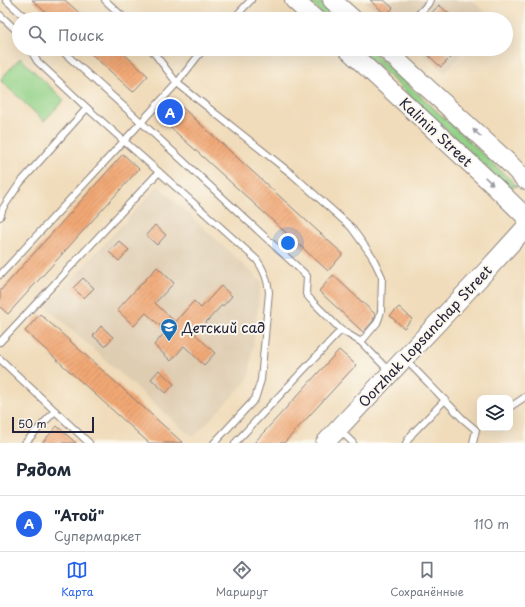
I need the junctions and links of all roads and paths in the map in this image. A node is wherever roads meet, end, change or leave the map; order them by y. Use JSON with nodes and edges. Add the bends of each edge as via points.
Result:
{"nodes":[{"id":1,"x":6,"y":0,"type":"edge"},
{"id":2,"x":104,"y":0,"type":"edge"},
{"id":3,"x":251,"y":0,"type":"edge"},
{"id":4,"x":294,"y":0,"type":"edge"},
{"id":5,"x":332,"y":0,"type":"edge"},
{"id":6,"x":430,"y":0,"type":"edge"},
{"id":7,"x":19,"y":12,"type":"edge"},
{"id":8,"x":117,"y":12,"type":"edge"},
{"id":9,"x":240,"y":12,"type":"edge"},
{"id":10,"x":307,"y":12,"type":"edge"},
{"id":11,"x":345,"y":12,"type":"edge"},
{"id":12,"x":421,"y":12,"type":"edge"},
{"id":13,"x":0,"y":14,"type":"edge"},
{"id":14,"x":12,"y":25,"type":"edge"},
{"id":15,"x":34,"y":56,"type":"edge"},
{"id":16,"x":68,"y":56,"type":"edge"},
{"id":17,"x":156,"y":56,"type":"edge"},
{"id":18,"x":198,"y":56,"type":"edge"},
{"id":19,"x":355,"y":56,"type":"edge"},
{"id":20,"x":394,"y":56,"type":"edge"},
{"id":21,"x":177,"y":83,"type":"junction"},
{"id":22,"x":87,"y":108,"type":"junction"},
{"id":23,"x":141,"y":122,"type":"junction"},
{"id":24,"x":124,"y":140,"type":"junction"},
{"id":25,"x":159,"y":172,"type":"junction"},
{"id":26,"x":525,"y":180,"type":"edge"},
{"id":27,"x":0,"y":216,"type":"edge"},
{"id":28,"x":525,"y":216,"type":"edge"},
{"id":29,"x":525,"y":228,"type":"edge"},
{"id":30,"x":0,"y":276,"type":"edge"},
{"id":31,"x":341,"y":330,"type":"junction"},
{"id":32,"x":0,"y":342,"type":"edge"},
{"id":33,"x":361,"y":342,"type":"junction"},
{"id":34,"x":0,"y":358,"type":"edge"},
{"id":35,"x":404,"y":358,"type":"junction"},
{"id":36,"x":391,"y":372,"type":"junction"},
{"id":37,"x":525,"y":397,"type":"edge"},
{"id":38,"x":445,"y":400,"type":"junction"},
{"id":39,"x":513,"y":405,"type":"edge"},
{"id":40,"x":55,"y":411,"type":"junction"},
{"id":41,"x":338,"y":428,"type":"junction"},
{"id":42,"x":477,"y":428,"type":"edge"},
{"id":43,"x":477,"y":431,"type":"edge"},
{"id":44,"x":24,"y":443,"type":"edge"},
{"id":45,"x":89,"y":443,"type":"edge"},
{"id":46,"x":214,"y":443,"type":"edge"},
{"id":47,"x":235,"y":443,"type":"edge"},
{"id":48,"x":325,"y":443,"type":"edge"},
{"id":49,"x":354,"y":443,"type":"edge"},
{"id":50,"x":406,"y":443,"type":"edge"},
{"id":51,"x":473,"y":443,"type":"edge"}],
"edges":[{"from":1,"to":7,"type":"lane"},
{"from":2,"to":8,"type":"lane"},
{"from":3,"to":9,"type":"lane"},
{"from":4,"to":10,"type":"main road"},
{"from":5,"to":11,"type":"main road"},
{"from":6,"to":12,"type":"lane"},
{"from":13,"to":14,"type":"lane"},
{"from":15,"to":22,"type":"lane"},
{"from":16,"to":23,"type":"lane"},
{"from":17,"to":21,"type":"lane"},
{"from":18,"to":21,"type":"lane"},
{"from":19,"to":28,"type":"main road","name":"Kalinin Street","one_way":true},
{"from":26,"to":20,"type":"main road","name":"Kalinin Street","one_way":true},
{"from":21,"to":23,"type":"lane"},
{"from":21,"to":33,"type":"lane","via":[[293,175],[352,227],[372,256],[382,277],[379,318]]},
{"from":22,"to":24,"type":"lane"},
{"from":22,"to":27,"type":"lane","via":[[20,183]]},
{"from":23,"to":24,"type":"lane"},
{"from":23,"to":31,"type":"lane","via":[[307,276],[306,294]]},
{"from":24,"to":25,"type":"lane"},
{"from":24,"to":30,"type":"lane"},
{"from":25,"to":32,"type":"lane"},
{"from":25,"to":46,"type":"lane","via":[[258,260],[268,285],[261,380],[255,399]]},
{"from":29,"to":35,"type":"main road","name":"Oorzhak Lopsanchap Street"},
{"from":31,"to":33,"type":"lane"},
{"from":31,"to":47,"type":"lane"},
{"from":33,"to":36,"type":"lane"},
{"from":34,"to":40,"type":"lane"},
{"from":35,"to":36,"type":"main road","name":"Oorzhak Lopsanchap Street"},
{"from":35,"to":38,"type":"lane"},
{"from":36,"to":41,"type":"main road","name":"Oorzhak Lopsanchap Street"},
{"from":37,"to":39,"type":"lane"},
{"from":38,"to":42,"type":"lane"},
{"from":38,"to":50,"type":"lane"},
{"from":40,"to":44,"type":"lane"},
{"from":40,"to":45,"type":"lane"},
{"from":41,"to":48,"type":"main road","name":"Oorzhak Lopsanchap Street"},
{"from":41,"to":49,"type":"lane"},
{"from":43,"to":51,"type":"lane"}]}
